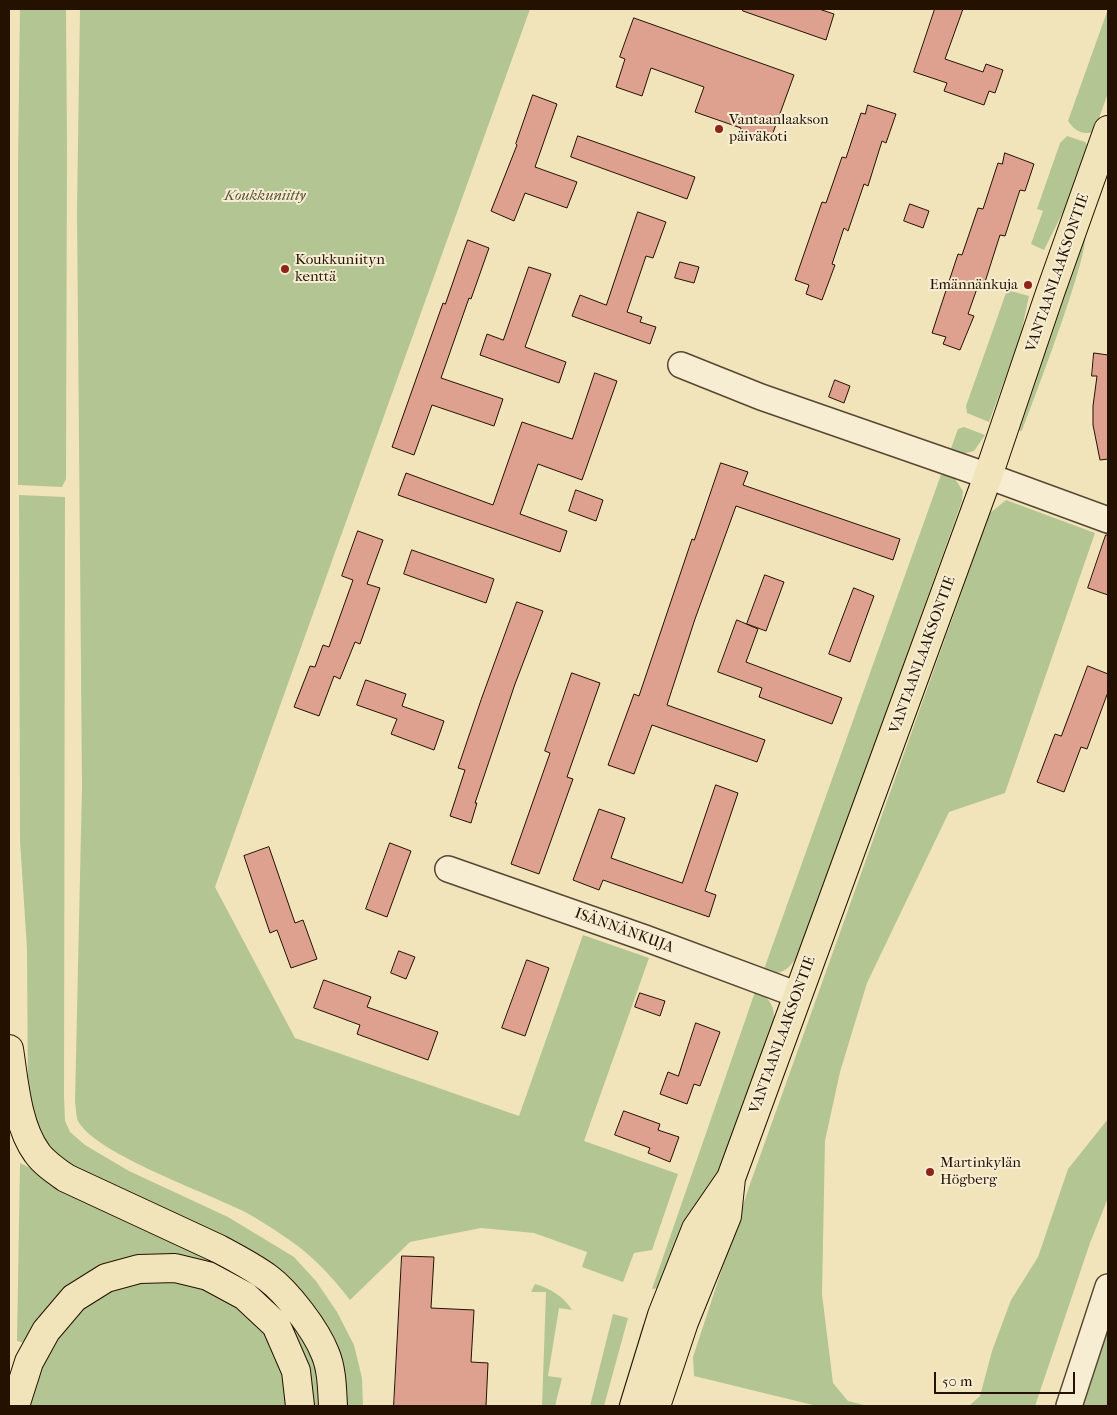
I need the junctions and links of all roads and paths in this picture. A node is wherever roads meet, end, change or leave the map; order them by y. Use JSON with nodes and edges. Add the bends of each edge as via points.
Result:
{"nodes":[{"id":1,"x":1108,"y":130,"type":"edge"},
{"id":2,"x":681,"y":365,"type":"dead end"},
{"id":3,"x":988,"y":476,"type":"junction"},
{"id":4,"x":1108,"y":520,"type":"edge"},
{"id":5,"x":448,"y":869,"type":"dead end"},
{"id":6,"x":798,"y":995,"type":"junction"},
{"id":7,"x":9,"y":1049,"type":"edge"},
{"id":8,"x":731,"y":1178,"type":"junction"},
{"id":9,"x":1108,"y":1287,"type":"edge"},
{"id":10,"x":15,"y":1406,"type":"edge"},
{"id":11,"x":300,"y":1406,"type":"edge"},
{"id":12,"x":333,"y":1406,"type":"edge"},
{"id":13,"x":634,"y":1406,"type":"edge"},
{"id":14,"x":656,"y":1406,"type":"edge"},
{"id":15,"x":1069,"y":1406,"type":"edge"}],
"edges":[{"from":1,"to":3,"type":"main road","name":"VANTAANLAAKSONTIE"},
{"from":2,"to":3,"type":"street","via":[[760,397]]},
{"from":3,"to":4,"type":"street"},
{"from":3,"to":6,"type":"main road","name":"VANTAANLAAKSONTIE"},
{"from":5,"to":6,"type":"street","name":"ISÄNNÄNKUJA"},
{"from":6,"to":8,"type":"main road","name":"VANTAANLAAKSONTIE"},
{"from":7,"to":12,"type":"main road","via":[[23,1123],[38,1154],[66,1178],[218,1249],[270,1279],[294,1305],[326,1354]]},
{"from":8,"to":13,"type":"main road","name":"VANTAANLAAKSONTIE","via":[[696,1229],[662,1315]]},
{"from":8,"to":14,"type":"main road","name":"VANTAANLAAKSONTIE","via":[[727,1216],[684,1322]]},
{"from":9,"to":15,"type":"street"},
{"from":10,"to":11,"type":"main road","via":[[30,1362],[46,1332],[74,1298],[106,1278],[139,1268],[175,1268],[208,1276],[245,1296],[276,1325],[296,1371]]}]}
